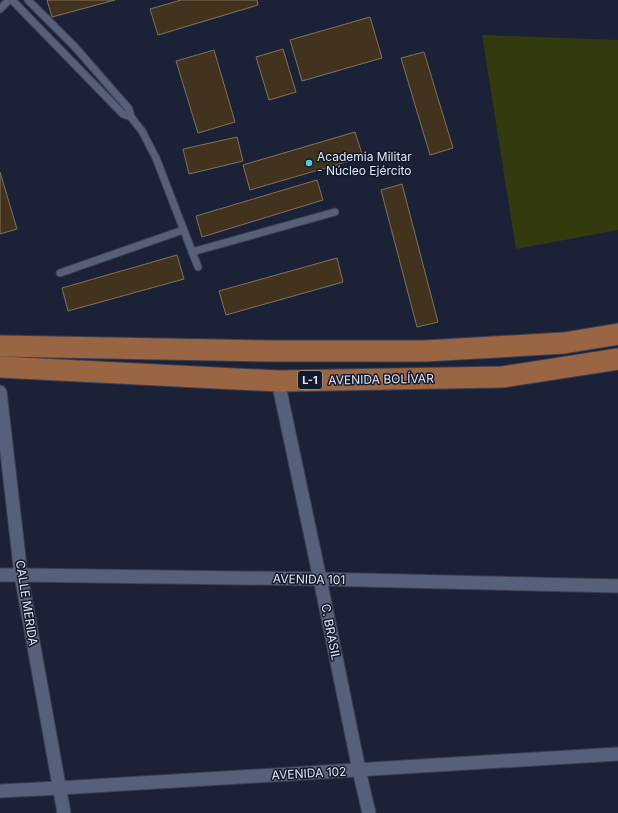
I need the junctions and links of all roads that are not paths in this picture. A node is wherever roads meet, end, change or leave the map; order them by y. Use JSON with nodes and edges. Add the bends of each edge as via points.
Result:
{"nodes":[{"id":1,"x":11,"y":0,"type":"edge"},
{"id":2,"x":29,"y":1,"type":"edge"},
{"id":3,"x":0,"y":9,"type":"edge"},
{"id":4,"x":22,"y":10,"type":"junction"},
{"id":5,"x":75,"y":47,"type":"junction"},
{"id":6,"x":65,"y":56,"type":"junction"},
{"id":7,"x":131,"y":117,"type":"junction"},
{"id":8,"x":335,"y":212,"type":"dead end"},
{"id":9,"x":183,"y":230,"type":"junction"},
{"id":10,"x":192,"y":252,"type":"junction"},
{"id":11,"x":198,"y":267,"type":"dead end"},
{"id":12,"x":60,"y":273,"type":"dead end"},
{"id":13,"x":618,"y":334,"type":"edge"},
{"id":14,"x":0,"y":346,"type":"edge"},
{"id":15,"x":618,"y":359,"type":"edge"},
{"id":16,"x":0,"y":367,"type":"edge"},
{"id":17,"x":278,"y":381,"type":"junction"},
{"id":18,"x":0,"y":392,"type":"edge"},
{"id":19,"x":21,"y":575,"type":"junction"},
{"id":20,"x":0,"y":576,"type":"edge"},
{"id":21,"x":320,"y":579,"type":"junction"},
{"id":22,"x":618,"y":586,"type":"edge"},
{"id":23,"x":618,"y":754,"type":"edge"},
{"id":24,"x":359,"y":770,"type":"junction"},
{"id":25,"x":60,"y":788,"type":"junction"},
{"id":26,"x":0,"y":791,"type":"edge"},
{"id":27,"x":64,"y":813,"type":"edge"},
{"id":28,"x":369,"y":813,"type":"edge"}],
"edges":[{"from":1,"to":3,"type":"lane"},
{"from":1,"to":4,"type":"lane"},
{"from":2,"to":4,"type":"lane"},
{"from":2,"to":5,"type":"lane"},
{"from":4,"to":6,"type":"lane"},
{"from":5,"to":6,"type":"lane"},
{"from":5,"to":7,"type":"lane","via":[[129,108]]},
{"from":6,"to":7,"type":"lane","via":[[122,114]]},
{"from":7,"to":9,"type":"lane","via":[[142,131],[156,158]]},
{"from":8,"to":10,"type":"lane"},
{"from":9,"to":10,"type":"lane"},
{"from":9,"to":12,"type":"lane"},
{"from":10,"to":11,"type":"lane"},
{"from":13,"to":14,"type":"main road","via":[[564,343],[425,351]]},
{"from":15,"to":17,"type":"main road","name":"AVENIDA BOLÍVAR","number":"L-1","via":[[502,377]]},
{"from":16,"to":17,"type":"main road","name":"AVENIDA BOLÍVAR","number":"L-1"},
{"from":17,"to":21,"type":"street","name":"C. BRASIL"},
{"from":18,"to":19,"type":"street","name":"CALLE MERIDA"},
{"from":19,"to":20,"type":"street","name":"AVENIDA 101"},
{"from":19,"to":21,"type":"street","name":"AVENIDA 101"},
{"from":19,"to":25,"type":"street","name":"CALLE MERIDA"},
{"from":21,"to":22,"type":"street","name":"AVENIDA 101"},
{"from":21,"to":24,"type":"street","name":"C. BRASIL"},
{"from":23,"to":24,"type":"street","name":"AVENIDA 102"},
{"from":24,"to":25,"type":"street","name":"AVENIDA 102"},
{"from":24,"to":28,"type":"street","name":"C. BRASIL"},
{"from":25,"to":26,"type":"street","name":"AVENIDA 102"},
{"from":25,"to":27,"type":"street","name":"CALLE MERIDA"}]}
